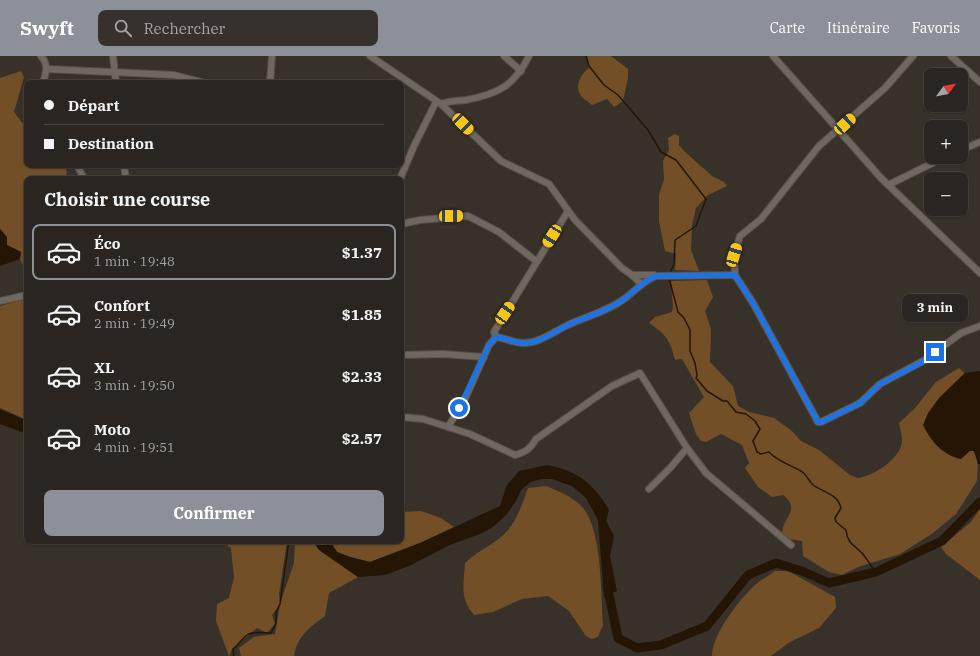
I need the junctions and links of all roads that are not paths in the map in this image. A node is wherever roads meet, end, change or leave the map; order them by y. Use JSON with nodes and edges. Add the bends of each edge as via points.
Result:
{"nodes":[{"id":1,"x":41,"y":56,"type":"edge"},
{"id":2,"x":113,"y":56,"type":"edge"},
{"id":3,"x":272,"y":56,"type":"edge"},
{"id":4,"x":370,"y":56,"type":"edge"},
{"id":5,"x":504,"y":56,"type":"edge"},
{"id":6,"x":529,"y":56,"type":"edge"},
{"id":7,"x":773,"y":56,"type":"edge"},
{"id":8,"x":914,"y":56,"type":"edge"},
{"id":9,"x":951,"y":56,"type":"edge"},
{"id":10,"x":47,"y":59,"type":"edge"},
{"id":11,"x":47,"y":69,"type":"junction"},
{"id":12,"x":115,"y":71,"type":"junction"},
{"id":13,"x":521,"y":71,"type":"junction"},
{"id":14,"x":44,"y":80,"type":"edge"},
{"id":15,"x":116,"y":80,"type":"edge"},
{"id":16,"x":193,"y":80,"type":"edge"},
{"id":17,"x":270,"y":80,"type":"edge"},
{"id":18,"x":980,"y":82,"type":"edge"},
{"id":19,"x":439,"y":103,"type":"junction"},
{"id":20,"x":837,"y":130,"type":"junction"},
{"id":21,"x":980,"y":142,"type":"edge"},
{"id":22,"x":968,"y":147,"type":"edge"},
{"id":23,"x":931,"y":164,"type":"edge"},
{"id":24,"x":401,"y":176,"type":"edge"},
{"id":25,"x":888,"y":185,"type":"junction"},
{"id":26,"x":568,"y":211,"type":"junction"},
{"id":27,"x":404,"y":223,"type":"edge"},
{"id":28,"x":536,"y":261,"type":"junction"},
{"id":29,"x":979,"y":271,"type":"edge"},
{"id":30,"x":632,"y":275,"type":"junction"},
{"id":31,"x":735,"y":275,"type":"junction"},
{"id":32,"x":656,"y":276,"type":"junction"},
{"id":33,"x":641,"y":284,"type":"junction"},
{"id":34,"x":24,"y":296,"type":"edge"},
{"id":35,"x":0,"y":301,"type":"edge"},
{"id":36,"x":980,"y":326,"type":"edge"},
{"id":37,"x":496,"y":337,"type":"junction"},
{"id":38,"x":404,"y":355,"type":"edge"},
{"id":39,"x":484,"y":358,"type":"junction"},
{"id":40,"x":404,"y":417,"type":"edge"},
{"id":41,"x":448,"y":427,"type":"junction"},
{"id":42,"x":687,"y":448,"type":"junction"},
{"id":43,"x":649,"y":490,"type":"dead end"},
{"id":44,"x":791,"y":545,"type":"dead end"}],
"edges":[{"from":1,"to":10,"type":"street"},
{"from":2,"to":12,"type":"street"},
{"from":3,"to":17,"type":"street"},
{"from":4,"to":19,"type":"street"},
{"from":5,"to":13,"type":"street"},
{"from":6,"to":13,"type":"street"},
{"from":7,"to":20,"type":"street"},
{"from":8,"to":20,"type":"street","via":[[885,88]]},
{"from":9,"to":18,"type":"street"},
{"from":10,"to":11,"type":"street"},
{"from":11,"to":12,"type":"street"},
{"from":11,"to":14,"type":"street"},
{"from":12,"to":15,"type":"street"},
{"from":12,"to":16,"type":"street","via":[[174,75]]},
{"from":13,"to":19,"type":"street","via":[[504,88],[484,96]]},
{"from":19,"to":24,"type":"street","via":[[414,146]]},
{"from":19,"to":26,"type":"street","via":[[488,146],[501,161],[549,184]]},
{"from":20,"to":25,"type":"street"},
{"from":20,"to":31,"type":"street","via":[[819,146],[760,219],[740,236],[734,255]]},
{"from":21,"to":22,"type":"street"},
{"from":23,"to":25,"type":"street"},
{"from":25,"to":29,"type":"street"},
{"from":26,"to":28,"type":"street"},
{"from":26,"to":30,"type":"street","via":[[622,268]]},
{"from":27,"to":28,"type":"street","via":[[468,216],[499,232]]},
{"from":28,"to":37,"type":"street","via":[[494,332]]},
{"from":30,"to":32,"type":"street"},
{"from":30,"to":33,"type":"street"},
{"from":31,"to":32,"type":"street"},
{"from":31,"to":36,"type":"street","via":[[818,422],[860,403],[880,384],[926,360],[962,333]]},
{"from":32,"to":33,"type":"street"},
{"from":33,"to":37,"type":"street","via":[[608,309],[569,324],[546,338],[523,343]]},
{"from":34,"to":35,"type":"street"},
{"from":37,"to":39,"type":"street","via":[[489,345]]},
{"from":38,"to":39,"type":"street","via":[[443,354]]},
{"from":39,"to":41,"type":"street","via":[[465,399]]},
{"from":40,"to":41,"type":"street","via":[[423,419]]},
{"from":41,"to":42,"type":"street","via":[[470,434],[515,456],[531,448],[536,439],[612,386],[640,373]]},
{"from":42,"to":43,"type":"street"},
{"from":42,"to":44,"type":"street","via":[[706,473]]}]}
